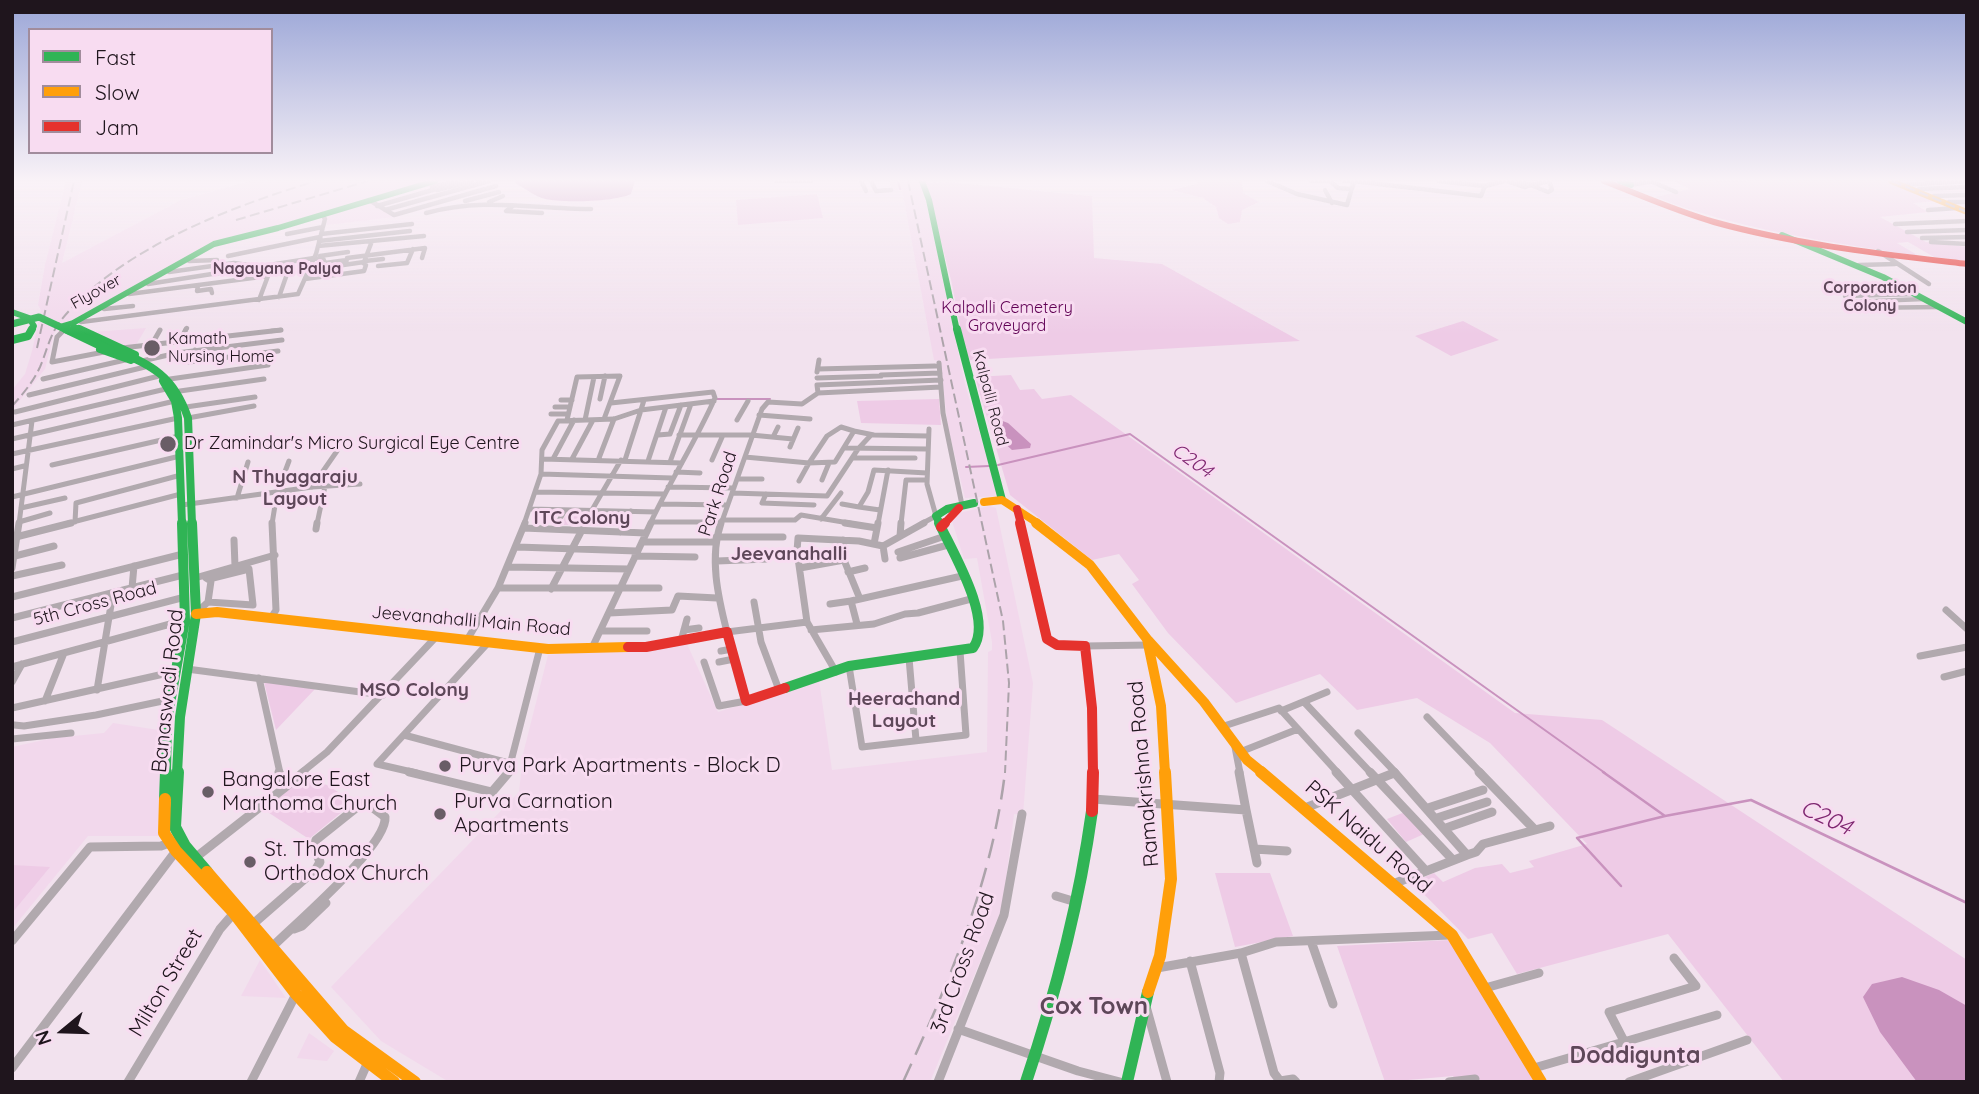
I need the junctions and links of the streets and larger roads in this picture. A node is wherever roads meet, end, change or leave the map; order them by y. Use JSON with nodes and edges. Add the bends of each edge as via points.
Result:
{"nodes":[{"id":1,"x":268,"y":232,"type":"edge"},
{"id":2,"x":321,"y":232,"type":"edge"},
{"id":3,"x":351,"y":232,"type":"edge"},
{"id":4,"x":375,"y":232,"type":"edge"},
{"id":5,"x":404,"y":232,"type":"edge"},
{"id":6,"x":936,"y":232,"type":"edge"},
{"id":7,"x":1766,"y":232,"type":"edge"},
{"id":8,"x":1767,"y":232,"type":"edge"},
{"id":9,"x":424,"y":236,"type":"dead end"},
{"id":10,"x":320,"y":237,"type":"junction"},
{"id":11,"x":1786,"y":237,"type":"junction"},
{"id":12,"x":1967,"y":237,"type":"edge"},
{"id":13,"x":373,"y":238,"type":"junction"},
{"id":14,"x":401,"y":239,"type":"junction"},
{"id":15,"x":1922,"y":239,"type":"dead end"},
{"id":16,"x":264,"y":240,"type":"dead end"},
{"id":17,"x":296,"y":242,"type":"junction"},
{"id":18,"x":1931,"y":242,"type":"dead end"},
{"id":19,"x":219,"y":243,"type":"junction"},
{"id":20,"x":350,"y":243,"type":"junction"},
{"id":21,"x":243,"y":244,"type":"dead end"},
{"id":22,"x":1811,"y":244,"type":"junction"},
{"id":23,"x":1967,"y":244,"type":"edge"},
{"id":24,"x":269,"y":248,"type":"junction"},
{"id":25,"x":413,"y":249,"type":"junction"},
{"id":26,"x":397,"y":251,"type":"junction"},
{"id":27,"x":387,"y":252,"type":"junction"},
{"id":28,"x":1880,"y":252,"type":"junction"},
{"id":29,"x":246,"y":253,"type":"junction"},
{"id":30,"x":368,"y":254,"type":"junction"},
{"id":31,"x":228,"y":256,"type":"dead end"},
{"id":32,"x":314,"y":257,"type":"junction"},
{"id":33,"x":422,"y":258,"type":"dead end"},
{"id":34,"x":347,"y":259,"type":"junction"},
{"id":35,"x":383,"y":259,"type":"junction"},
{"id":36,"x":216,"y":260,"type":"dead end"},
{"id":37,"x":189,"y":261,"type":"junction"},
{"id":38,"x":364,"y":262,"type":"junction"},
{"id":39,"x":1967,"y":263,"type":"edge"},
{"id":40,"x":1897,"y":264,"type":"junction"},
{"id":41,"x":1859,"y":265,"type":"junction"},
{"id":42,"x":272,"y":270,"type":"dead end"},
{"id":43,"x":309,"y":270,"type":"junction"},
{"id":44,"x":169,"y":272,"type":"junction"},
{"id":45,"x":287,"y":274,"type":"dead end"},
{"id":46,"x":267,"y":276,"type":"junction"},
{"id":47,"x":245,"y":279,"type":"junction"},
{"id":48,"x":305,"y":279,"type":"junction"},
{"id":49,"x":148,"y":284,"type":"junction"},
{"id":50,"x":1929,"y":284,"type":"dead end"},
{"id":51,"x":243,"y":285,"type":"dead end"},
{"id":52,"x":198,"y":286,"type":"junction"},
{"id":53,"x":1866,"y":290,"type":"junction"},
{"id":54,"x":1835,"y":291,"type":"dead end"},
{"id":55,"x":212,"y":293,"type":"dead end"},
{"id":56,"x":1916,"y":294,"type":"junction"},
{"id":57,"x":1872,"y":295,"type":"junction"},
{"id":58,"x":1845,"y":296,"type":"dead end"},
{"id":59,"x":279,"y":297,"type":"junction"},
{"id":60,"x":259,"y":299,"type":"junction"},
{"id":61,"x":131,"y":300,"type":"junction"},
{"id":62,"x":1879,"y":301,"type":"junction"},
{"id":63,"x":1849,"y":302,"type":"dead end"},
{"id":64,"x":1941,"y":307,"type":"junction"},
{"id":65,"x":1887,"y":308,"type":"junction"},
{"id":66,"x":12,"y":309,"type":"edge"},
{"id":67,"x":1859,"y":309,"type":"dead end"},
{"id":68,"x":1967,"y":320,"type":"edge"},
{"id":69,"x":36,"y":321,"type":"junction"},
{"id":70,"x":12,"y":324,"type":"edge"},
{"id":71,"x":70,"y":326,"type":"junction"},
{"id":72,"x":187,"y":328,"type":"dead end"},
{"id":73,"x":281,"y":330,"type":"dead end"},
{"id":74,"x":160,"y":331,"type":"dead end"},
{"id":75,"x":12,"y":340,"type":"edge"},
{"id":76,"x":282,"y":340,"type":"dead end"},
{"id":77,"x":180,"y":341,"type":"junction"},
{"id":78,"x":152,"y":344,"type":"junction"},
{"id":79,"x":195,"y":350,"type":"junction"},
{"id":80,"x":278,"y":351,"type":"dead end"},
{"id":81,"x":121,"y":354,"type":"junction"},
{"id":82,"x":819,"y":360,"type":"dead end"},
{"id":83,"x":268,"y":365,"type":"dead end"},
{"id":84,"x":882,"y":367,"type":"junction"},
{"id":85,"x":818,"y":369,"type":"junction"},
{"id":86,"x":605,"y":376,"type":"junction"},
{"id":87,"x":594,"y":377,"type":"junction"},
{"id":88,"x":881,"y":378,"type":"junction"},
{"id":89,"x":43,"y":379,"type":"dead end"},
{"id":90,"x":264,"y":379,"type":"dead end"},
{"id":91,"x":941,"y":380,"type":"junction"},
{"id":92,"x":817,"y":381,"type":"junction"},
{"id":93,"x":880,"y":390,"type":"junction"},
{"id":94,"x":573,"y":393,"type":"junction"},
{"id":95,"x":818,"y":393,"type":"junction"},
{"id":96,"x":29,"y":395,"type":"dead end"},
{"id":97,"x":176,"y":397,"type":"junction"},
{"id":98,"x":255,"y":397,"type":"dead end"},
{"id":99,"x":600,"y":399,"type":"dead end"},
{"id":100,"x":644,"y":400,"type":"junction"},
{"id":101,"x":714,"y":400,"type":"junction"},
{"id":102,"x":748,"y":401,"type":"dead end"},
{"id":103,"x":611,"y":403,"type":"junction"},
{"id":104,"x":691,"y":404,"type":"junction"},
{"id":105,"x":681,"y":405,"type":"junction"},
{"id":106,"x":254,"y":406,"type":"dead end"},
{"id":107,"x":555,"y":407,"type":"dead end"},
{"id":108,"x":570,"y":407,"type":"junction"},
{"id":109,"x":666,"y":407,"type":"junction"},
{"id":110,"x":744,"y":408,"type":"junction"},
{"id":111,"x":640,"y":410,"type":"junction"},
{"id":112,"x":15,"y":412,"type":"dead end"},
{"id":113,"x":760,"y":412,"type":"junction"},
{"id":114,"x":551,"y":414,"type":"dead end"},
{"id":115,"x":568,"y":417,"type":"junction"},
{"id":116,"x":593,"y":419,"type":"junction"},
{"id":117,"x":604,"y":419,"type":"junction"},
{"id":118,"x":614,"y":419,"type":"junction"},
{"id":119,"x":810,"y":419,"type":"dead end"},
{"id":120,"x":574,"y":420,"type":"junction"},
{"id":121,"x":585,"y":420,"type":"junction"},
{"id":122,"x":32,"y":421,"type":"junction"},
{"id":123,"x":737,"y":421,"type":"dead end"},
{"id":124,"x":12,"y":425,"type":"edge"},
{"id":125,"x":778,"y":427,"type":"dead end"},
{"id":126,"x":798,"y":428,"type":"dead end"},
{"id":127,"x":854,"y":431,"type":"junction"},
{"id":128,"x":699,"y":434,"type":"junction"},
{"id":129,"x":29,"y":435,"type":"junction"},
{"id":130,"x":658,"y":435,"type":"junction"},
{"id":131,"x":679,"y":435,"type":"junction"},
{"id":132,"x":723,"y":435,"type":"junction"},
{"id":133,"x":751,"y":435,"type":"junction"},
{"id":134,"x":872,"y":435,"type":"junction"},
{"id":135,"x":179,"y":436,"type":"junction"},
{"id":136,"x":773,"y":437,"type":"junction"},
{"id":137,"x":12,"y":439,"type":"edge"},
{"id":138,"x":793,"y":439,"type":"junction"},
{"id":139,"x":790,"y":447,"type":"dead end"},
{"id":140,"x":845,"y":449,"type":"junction"},
{"id":141,"x":927,"y":449,"type":"junction"},
{"id":142,"x":858,"y":450,"type":"junction"},
{"id":143,"x":26,"y":451,"type":"junction"},
{"id":144,"x":337,"y":452,"type":"dead end"},
{"id":145,"x":12,"y":454,"type":"edge"},
{"id":146,"x":180,"y":456,"type":"junction"},
{"id":147,"x":745,"y":457,"type":"junction"},
{"id":148,"x":598,"y":458,"type":"junction"},
{"id":149,"x":853,"y":458,"type":"junction"},
{"id":150,"x":915,"y":458,"type":"dead end"},
{"id":151,"x":543,"y":459,"type":"junction"},
{"id":152,"x":553,"y":459,"type":"junction"},
{"id":153,"x":572,"y":459,"type":"junction"},
{"id":154,"x":623,"y":460,"type":"junction"},
{"id":155,"x":712,"y":460,"type":"dead end"},
{"id":156,"x":289,"y":461,"type":"dead end"},
{"id":157,"x":648,"y":461,"type":"junction"},
{"id":158,"x":810,"y":461,"type":"junction"},
{"id":159,"x":248,"y":462,"type":"dead end"},
{"id":160,"x":670,"y":462,"type":"junction"},
{"id":161,"x":682,"y":463,"type":"junction"},
{"id":162,"x":829,"y":463,"type":"junction"},
{"id":163,"x":51,"y":465,"type":"dead end"},
{"id":164,"x":24,"y":466,"type":"junction"},
{"id":165,"x":12,"y":469,"type":"edge"},
{"id":166,"x":888,"y":470,"type":"junction"},
{"id":167,"x":700,"y":473,"type":"dead end"},
{"id":168,"x":541,"y":474,"type":"junction"},
{"id":169,"x":181,"y":475,"type":"junction"},
{"id":170,"x":674,"y":475,"type":"junction"},
{"id":171,"x":612,"y":476,"type":"junction"},
{"id":172,"x":927,"y":476,"type":"junction"},
{"id":173,"x":737,"y":479,"type":"junction"},
{"id":174,"x":762,"y":480,"type":"dead end"},
{"id":175,"x":822,"y":480,"type":"dead end"},
{"id":176,"x":799,"y":481,"type":"dead end"},
{"id":177,"x":360,"y":484,"type":"dead end"},
{"id":178,"x":325,"y":486,"type":"junction"},
{"id":179,"x":668,"y":486,"type":"junction"},
{"id":180,"x":313,"y":487,"type":"junction"},
{"id":181,"x":733,"y":491,"type":"junction"},
{"id":182,"x":277,"y":492,"type":"junction"},
{"id":183,"x":536,"y":492,"type":"junction"},
{"id":184,"x":602,"y":493,"type":"junction"},
{"id":185,"x":664,"y":494,"type":"junction"},
{"id":186,"x":766,"y":494,"type":"junction"},
{"id":187,"x":23,"y":495,"type":"junction"},
{"id":188,"x":827,"y":495,"type":"junction"},
{"id":189,"x":12,"y":497,"type":"edge"},
{"id":190,"x":65,"y":498,"type":"dead end"},
{"id":191,"x":237,"y":498,"type":"junction"},
{"id":192,"x":1002,"y":500,"type":"junction"},
{"id":193,"x":185,"y":501,"type":"junction"},
{"id":194,"x":660,"y":504,"type":"junction"},
{"id":195,"x":842,"y":504,"type":"dead end"},
{"id":196,"x":727,"y":505,"type":"junction"},
{"id":197,"x":814,"y":505,"type":"dead end"},
{"id":198,"x":962,"y":505,"type":"junction"},
{"id":199,"x":859,"y":507,"type":"junction"},
{"id":200,"x":21,"y":508,"type":"junction"},
{"id":201,"x":531,"y":509,"type":"junction"},
{"id":202,"x":1017,"y":509,"type":"junction"},
{"id":203,"x":565,"y":510,"type":"junction"},
{"id":204,"x":592,"y":510,"type":"junction"},
{"id":205,"x":880,"y":510,"type":"junction"},
{"id":206,"x":631,"y":511,"type":"junction"},
{"id":207,"x":656,"y":512,"type":"junction"},
{"id":208,"x":50,"y":513,"type":"dead end"},
{"id":209,"x":821,"y":519,"type":"junction"},
{"id":210,"x":722,"y":521,"type":"junction"},
{"id":211,"x":19,"y":522,"type":"junction"},
{"id":212,"x":75,"y":522,"type":"junction"},
{"id":213,"x":651,"y":522,"type":"junction"},
{"id":214,"x":523,"y":528,"type":"junction"},
{"id":215,"x":877,"y":528,"type":"junction"},
{"id":216,"x":316,"y":529,"type":"dead end"},
{"id":217,"x":555,"y":529,"type":"junction"},
{"id":218,"x":582,"y":530,"type":"junction"},
{"id":219,"x":943,"y":531,"type":"junction"},
{"id":220,"x":620,"y":532,"type":"junction"},
{"id":221,"x":646,"y":533,"type":"junction"},
{"id":222,"x":783,"y":537,"type":"dead end"},
{"id":223,"x":900,"y":537,"type":"junction"},
{"id":224,"x":15,"y":538,"type":"edge"},
{"id":225,"x":716,"y":539,"type":"junction"},
{"id":226,"x":234,"y":540,"type":"dead end"},
{"id":227,"x":843,"y":540,"type":"junction"},
{"id":228,"x":642,"y":542,"type":"junction"},
{"id":229,"x":874,"y":544,"type":"junction"},
{"id":230,"x":883,"y":546,"type":"junction"},
{"id":231,"x":54,"y":547,"type":"dead end"},
{"id":232,"x":517,"y":547,"type":"junction"},
{"id":233,"x":572,"y":549,"type":"junction"},
{"id":234,"x":636,"y":553,"type":"junction"},
{"id":235,"x":184,"y":554,"type":"junction"},
{"id":236,"x":275,"y":555,"type":"junction"},
{"id":237,"x":899,"y":555,"type":"dead end"},
{"id":238,"x":15,"y":556,"type":"junction"},
{"id":239,"x":695,"y":557,"type":"dead end"},
{"id":240,"x":768,"y":559,"type":"dead end"},
{"id":241,"x":885,"y":559,"type":"dead end"},
{"id":242,"x":844,"y":560,"type":"junction"},
{"id":243,"x":717,"y":561,"type":"junction"},
{"id":244,"x":62,"y":565,"type":"dead end"},
{"id":245,"x":134,"y":566,"type":"junction"},
{"id":246,"x":235,"y":566,"type":"junction"},
{"id":247,"x":509,"y":567,"type":"junction"},
{"id":248,"x":562,"y":567,"type":"junction"},
{"id":249,"x":12,"y":568,"type":"edge"},
{"id":250,"x":800,"y":568,"type":"junction"},
{"id":251,"x":865,"y":568,"type":"dead end"},
{"id":252,"x":629,"y":569,"type":"junction"},
{"id":253,"x":848,"y":572,"type":"junction"},
{"id":254,"x":12,"y":576,"type":"edge"},
{"id":255,"x":194,"y":576,"type":"junction"},
{"id":256,"x":962,"y":576,"type":"junction"},
{"id":257,"x":209,"y":579,"type":"junction"},
{"id":258,"x":132,"y":588,"type":"junction"},
{"id":259,"x":498,"y":588,"type":"junction"},
{"id":260,"x":659,"y":588,"type":"dead end"},
{"id":261,"x":551,"y":589,"type":"junction"},
{"id":262,"x":619,"y":590,"type":"junction"},
{"id":263,"x":113,"y":593,"type":"junction"},
{"id":264,"x":12,"y":597,"type":"edge"},
{"id":265,"x":185,"y":597,"type":"junction"},
{"id":266,"x":717,"y":598,"type":"junction"},
{"id":267,"x":860,"y":599,"type":"junction"},
{"id":268,"x":971,"y":599,"type":"junction"},
{"id":269,"x":851,"y":601,"type":"junction"},
{"id":270,"x":208,"y":602,"type":"junction"},
{"id":271,"x":754,"y":603,"type":"dead end"},
{"id":272,"x":830,"y":604,"type":"dead end"},
{"id":273,"x":1946,"y":610,"type":"dead end"},
{"id":274,"x":609,"y":613,"type":"junction"},
{"id":275,"x":196,"y":614,"type":"junction"},
{"id":276,"x":110,"y":616,"type":"junction"},
{"id":277,"x":12,"y":618,"type":"edge"},
{"id":278,"x":271,"y":618,"type":"junction"},
{"id":279,"x":185,"y":620,"type":"junction"},
{"id":280,"x":687,"y":620,"type":"dead end"},
{"id":281,"x":857,"y":624,"type":"junction"},
{"id":282,"x":759,"y":626,"type":"junction"},
{"id":283,"x":809,"y":626,"type":"junction"},
{"id":284,"x":699,"y":628,"type":"dead end"},
{"id":285,"x":1967,"y":629,"type":"edge"},
{"id":286,"x":600,"y":631,"type":"junction"},
{"id":287,"x":648,"y":631,"type":"dead end"},
{"id":288,"x":727,"y":632,"type":"junction"},
{"id":289,"x":683,"y":635,"type":"junction"},
{"id":290,"x":435,"y":638,"type":"junction"},
{"id":291,"x":107,"y":641,"type":"junction"},
{"id":292,"x":12,"y":642,"type":"edge"},
{"id":293,"x":466,"y":642,"type":"junction"},
{"id":294,"x":1148,"y":642,"type":"junction"},
{"id":295,"x":486,"y":644,"type":"junction"},
{"id":296,"x":1084,"y":646,"type":"junction"},
{"id":297,"x":1967,"y":647,"type":"edge"},
{"id":298,"x":540,"y":648,"type":"junction"},
{"id":299,"x":592,"y":648,"type":"junction"},
{"id":300,"x":960,"y":652,"type":"junction"},
{"id":301,"x":64,"y":653,"type":"junction"},
{"id":302,"x":729,"y":653,"type":"junction"},
{"id":303,"x":1920,"y":656,"type":"dead end"},
{"id":304,"x":909,"y":658,"type":"junction"},
{"id":305,"x":704,"y":662,"type":"dead end"},
{"id":306,"x":719,"y":662,"type":"dead end"},
{"id":307,"x":22,"y":664,"type":"junction"},
{"id":308,"x":849,"y":666,"type":"junction"},
{"id":309,"x":12,"y":667,"type":"edge"},
{"id":310,"x":183,"y":670,"type":"junction"},
{"id":311,"x":836,"y":671,"type":"junction"},
{"id":312,"x":1967,"y":671,"type":"edge"},
{"id":313,"x":1944,"y":677,"type":"dead end"},
{"id":314,"x":259,"y":678,"type":"junction"},
{"id":315,"x":12,"y":682,"type":"edge"},
{"id":316,"x":97,"y":690,"type":"junction"},
{"id":317,"x":779,"y":690,"type":"junction"},
{"id":318,"x":1327,"y":692,"type":"dead end"},
{"id":319,"x":383,"y":695,"type":"junction"},
{"id":320,"x":184,"y":696,"type":"junction"},
{"id":321,"x":172,"y":699,"type":"junction"},
{"id":322,"x":45,"y":701,"type":"junction"},
{"id":323,"x":746,"y":701,"type":"junction"},
{"id":324,"x":1304,"y":702,"type":"junction"},
{"id":325,"x":12,"y":708,"type":"edge"},
{"id":326,"x":1281,"y":711,"type":"junction"},
{"id":327,"x":1427,"y":717,"type":"dead end"},
{"id":328,"x":14,"y":725,"type":"dead end"},
{"id":329,"x":1224,"y":726,"type":"junction"},
{"id":330,"x":1298,"y":729,"type":"junction"},
{"id":331,"x":71,"y":733,"type":"dead end"},
{"id":332,"x":1346,"y":733,"type":"dead end"},
{"id":333,"x":1358,"y":733,"type":"dead end"},
{"id":334,"x":404,"y":734,"type":"junction"},
{"id":335,"x":1336,"y":736,"type":"junction"},
{"id":336,"x":12,"y":739,"type":"edge"},
{"id":337,"x":916,"y":740,"type":"junction"},
{"id":338,"x":1238,"y":749,"type":"junction"},
{"id":339,"x":512,"y":764,"type":"junction"},
{"id":340,"x":1394,"y":773,"type":"junction"},
{"id":341,"x":1378,"y":779,"type":"junction"},
{"id":342,"x":284,"y":789,"type":"junction"},
{"id":343,"x":1353,"y":789,"type":"junction"},
{"id":344,"x":1483,"y":790,"type":"dead end"},
{"id":345,"x":1093,"y":799,"type":"junction"},
{"id":346,"x":1168,"y":803,"type":"junction"},
{"id":347,"x":1487,"y":803,"type":"dead end"},
{"id":348,"x":1305,"y":808,"type":"junction"},
{"id":349,"x":1428,"y":808,"type":"junction"},
{"id":350,"x":1246,"y":810,"type":"junction"},
{"id":351,"x":1492,"y":813,"type":"dead end"},
{"id":352,"x":1022,"y":814,"type":"dead end"},
{"id":353,"x":1437,"y":818,"type":"junction"},
{"id":354,"x":1550,"y":826,"type":"dead end"},
{"id":355,"x":1446,"y":828,"type":"junction"},
{"id":356,"x":1535,"y":830,"type":"junction"},
{"id":357,"x":178,"y":844,"type":"junction"},
{"id":358,"x":1254,"y":849,"type":"junction"},
{"id":359,"x":1286,"y":851,"type":"dead end"},
{"id":360,"x":1467,"y":855,"type":"junction"},
{"id":361,"x":191,"y":860,"type":"junction"},
{"id":362,"x":1453,"y":860,"type":"junction"},
{"id":363,"x":1256,"y":863,"type":"dead end"},
{"id":364,"x":1426,"y":871,"type":"junction"},
{"id":365,"x":1393,"y":884,"type":"junction"},
{"id":366,"x":1056,"y":896,"type":"dead end"},
{"id":367,"x":1078,"y":902,"type":"junction"},
{"id":368,"x":326,"y":903,"type":"dead end"},
{"id":369,"x":237,"y":911,"type":"junction"},
{"id":370,"x":253,"y":924,"type":"junction"},
{"id":371,"x":292,"y":930,"type":"junction"},
{"id":372,"x":1452,"y":935,"type":"junction"},
{"id":373,"x":1311,"y":940,"type":"junction"},
{"id":374,"x":12,"y":941,"type":"edge"},
{"id":375,"x":272,"y":947,"type":"junction"},
{"id":376,"x":1241,"y":953,"type":"junction"},
{"id":377,"x":1674,"y":958,"type":"dead end"},
{"id":378,"x":1190,"y":961,"type":"junction"},
{"id":379,"x":1157,"y":968,"type":"junction"},
{"id":380,"x":1539,"y":974,"type":"dead end"},
{"id":381,"x":1485,"y":988,"type":"junction"},
{"id":382,"x":296,"y":993,"type":"junction"},
{"id":383,"x":1333,"y":1004,"type":"dead end"},
{"id":384,"x":1142,"y":1008,"type":"junction"},
{"id":385,"x":1717,"y":1015,"type":"dead end"},
{"id":386,"x":958,"y":1030,"type":"junction"},
{"id":387,"x":1747,"y":1040,"type":"dead end"},
{"id":388,"x":1624,"y":1041,"type":"junction"},
{"id":389,"x":1035,"y":1055,"type":"junction"},
{"id":390,"x":367,"y":1064,"type":"junction"},
{"id":391,"x":12,"y":1068,"type":"edge"},
{"id":392,"x":1533,"y":1069,"type":"junction"},
{"id":393,"x":1475,"y":1079,"type":"dead end"},
{"id":394,"x":128,"y":1082,"type":"edge"},
{"id":395,"x":251,"y":1082,"type":"edge"},
{"id":396,"x":359,"y":1082,"type":"edge"},
{"id":397,"x":394,"y":1082,"type":"edge"},
{"id":398,"x":415,"y":1082,"type":"edge"},
{"id":399,"x":939,"y":1082,"type":"edge"},
{"id":400,"x":1026,"y":1082,"type":"edge"},
{"id":401,"x":1120,"y":1082,"type":"edge"},
{"id":402,"x":1128,"y":1082,"type":"edge"},
{"id":403,"x":1167,"y":1082,"type":"edge"},
{"id":404,"x":1219,"y":1082,"type":"edge"},
{"id":405,"x":1296,"y":1082,"type":"edge"},
{"id":406,"x":1449,"y":1082,"type":"edge"},
{"id":407,"x":1541,"y":1082,"type":"edge"},
{"id":408,"x":1629,"y":1082,"type":"edge"}],
"edges":[{"from":1,"to":19,"type":"street"},
{"from":2,"to":10,"type":"street"},
{"from":3,"to":10,"type":"street"},
{"from":4,"to":13,"type":"street"},
{"from":5,"to":13,"type":"street"},
{"from":6,"to":192,"type":"street","name":"Kalpalli Road","via":[[964,362]]},
{"from":7,"to":11,"type":"street"},
{"from":8,"to":11,"type":"street"},
{"from":9,"to":14,"type":"street"},
{"from":10,"to":13,"type":"street"},
{"from":10,"to":17,"type":"street"},
{"from":10,"to":17,"type":"street","via":[[290,234]]},
{"from":10,"to":20,"type":"street"},
{"from":10,"to":32,"type":"street"},
{"from":11,"to":22,"type":"street"},
{"from":11,"to":28,"type":"street"},
{"from":11,"to":56,"type":"street"},
{"from":12,"to":15,"type":"street"},
{"from":13,"to":14,"type":"street"},
{"from":13,"to":20,"type":"street"},
{"from":13,"to":30,"type":"street"},
{"from":14,"to":26,"type":"street"},
{"from":16,"to":24,"type":"street"},
{"from":17,"to":24,"type":"street"},
{"from":18,"to":23,"type":"street"},
{"from":19,"to":37,"type":"street"},
{"from":19,"to":71,"type":"street","name":"Flyover"},
{"from":20,"to":34,"type":"street"},
{"from":21,"to":29,"type":"street"},
{"from":22,"to":28,"type":"street"},
{"from":22,"to":41,"type":"street"},
{"from":24,"to":29,"type":"street"},
{"from":25,"to":26,"type":"street"},
{"from":25,"to":33,"type":"street","via":[[425,248]]},
{"from":25,"to":35,"type":"street","via":[[407,262],[378,266]]},
{"from":26,"to":27,"type":"street"},
{"from":27,"to":30,"type":"street"},
{"from":27,"to":35,"type":"street"},
{"from":28,"to":39,"type":"street"},
{"from":28,"to":40,"type":"street"},
{"from":29,"to":31,"type":"street"},
{"from":30,"to":34,"type":"street"},
{"from":30,"to":38,"type":"street"},
{"from":32,"to":34,"type":"street","via":[[325,262]]},
{"from":32,"to":43,"type":"street"},
{"from":32,"to":44,"type":"street"},
{"from":32,"to":49,"type":"street"},
{"from":34,"to":38,"type":"street"},
{"from":34,"to":43,"type":"street"},
{"from":35,"to":38,"type":"street"},
{"from":36,"to":37,"type":"street"},
{"from":37,"to":44,"type":"street"},
{"from":38,"to":48,"type":"street","via":[[364,271]]},
{"from":40,"to":41,"type":"street"},
{"from":40,"to":50,"type":"street"},
{"from":41,"to":68,"type":"street"},
{"from":42,"to":46,"type":"street"},
{"from":43,"to":48,"type":"street"},
{"from":44,"to":49,"type":"street"},
{"from":45,"to":59,"type":"street"},
{"from":46,"to":47,"type":"street"},
{"from":46,"to":60,"type":"street"},
{"from":47,"to":51,"type":"street"},
{"from":47,"to":52,"type":"street"},
{"from":48,"to":59,"type":"street","via":[[299,294]]},
{"from":49,"to":61,"type":"street"},
{"from":52,"to":55,"type":"street","via":[[197,291],[211,289]]},
{"from":52,"to":61,"type":"street"},
{"from":53,"to":54,"type":"street"},
{"from":53,"to":56,"type":"street"},
{"from":53,"to":57,"type":"street"},
{"from":56,"to":57,"type":"street"},
{"from":56,"to":62,"type":"street"},
{"from":56,"to":64,"type":"street"},
{"from":57,"to":58,"type":"street"},
{"from":57,"to":62,"type":"street"},
{"from":59,"to":60,"type":"street"},
{"from":60,"to":71,"type":"street"},
{"from":61,"to":71,"type":"street"},
{"from":62,"to":63,"type":"street"},
{"from":62,"to":65,"type":"street"},
{"from":64,"to":65,"type":"street"},
{"from":64,"to":68,"type":"street"},
{"from":65,"to":67,"type":"street"},
{"from":66,"to":69,"type":"street"},
{"from":66,"to":71,"type":"street","bridge":true},
{"from":69,"to":70,"type":"street","bridge":true},
{"from":69,"to":75,"type":"street","via":[[28,336]]},
{"from":69,"to":81,"type":"street","bridge":true},
{"from":71,"to":81,"type":"street","bridge":true},
{"from":71,"to":81,"type":"street"},
{"from":71,"to":81,"type":"street","via":[[57,337],[52,362]]},
{"from":72,"to":77,"type":"street"},
{"from":73,"to":77,"type":"street"},
{"from":74,"to":78,"type":"street"},
{"from":76,"to":79,"type":"street"},
{"from":77,"to":78,"type":"street"},
{"from":78,"to":81,"type":"street"},
{"from":79,"to":80,"type":"street","via":[[189,362]]},
{"from":79,"to":81,"type":"street"},
{"from":81,"to":89,"type":"street"},
{"from":81,"to":96,"type":"street"},
{"from":81,"to":97,"type":"street"},
{"from":82,"to":85,"type":"street"},
{"from":83,"to":97,"type":"street"},
{"from":84,"to":85,"type":"street"},
{"from":84,"to":88,"type":"street"},
{"from":84,"to":91,"type":"street","via":[[937,364]]},
{"from":85,"to":92,"type":"street"},
{"from":86,"to":87,"type":"street"},
{"from":86,"to":99,"type":"street"},
{"from":86,"to":103,"type":"street","via":[[621,377]]},
{"from":87,"to":94,"type":"street","via":[[577,377]]},
{"from":87,"to":121,"type":"street"},
{"from":88,"to":91,"type":"street"},
{"from":88,"to":92,"type":"street"},
{"from":88,"to":93,"type":"street"},
{"from":90,"to":97,"type":"street"},
{"from":91,"to":93,"type":"street"},
{"from":91,"to":198,"type":"street"},
{"from":92,"to":95,"type":"street"},
{"from":93,"to":95,"type":"street"},
{"from":94,"to":94,"type":"street","via":[[563,393]]},
{"from":94,"to":108,"type":"street"},
{"from":95,"to":113,"type":"street","via":[[805,403],[768,402]]},
{"from":97,"to":98,"type":"street"},
{"from":97,"to":106,"type":"street"},
{"from":97,"to":112,"type":"street"},
{"from":97,"to":122,"type":"street"},
{"from":97,"to":129,"type":"street"},
{"from":97,"to":135,"type":"street","name":"Banaswadi Road"},
{"from":97,"to":143,"type":"street"},
{"from":97,"to":193,"type":"street","name":"Banaswadi Road"},
{"from":100,"to":101,"type":"street","via":[[713,392]]},
{"from":100,"to":103,"type":"street"},
{"from":100,"to":111,"type":"street"},
{"from":101,"to":104,"type":"street"},
{"from":101,"to":128,"type":"street"},
{"from":102,"to":110,"type":"street"},
{"from":103,"to":117,"type":"street"},
{"from":104,"to":105,"type":"street"},
{"from":104,"to":131,"type":"street"},
{"from":105,"to":109,"type":"street"},
{"from":105,"to":130,"type":"street","via":[[670,434]]},
{"from":107,"to":108,"type":"street"},
{"from":108,"to":115,"type":"street"},
{"from":109,"to":111,"type":"street"},
{"from":109,"to":130,"type":"street"},
{"from":110,"to":113,"type":"street"},
{"from":110,"to":123,"type":"street"},
{"from":111,"to":118,"type":"street"},
{"from":111,"to":154,"type":"street"},
{"from":113,"to":119,"type":"street"},
{"from":113,"to":133,"type":"street","name":"Park Road"},
{"from":114,"to":115,"type":"street"},
{"from":115,"to":120,"type":"street"},
{"from":115,"to":151,"type":"street","via":[[558,421],[542,450]]},
{"from":116,"to":117,"type":"street"},
{"from":116,"to":121,"type":"street"},
{"from":116,"to":153,"type":"street"},
{"from":117,"to":118,"type":"street"},
{"from":118,"to":148,"type":"street"},
{"from":120,"to":121,"type":"street"},
{"from":120,"to":152,"type":"street"},
{"from":122,"to":124,"type":"street"},
{"from":122,"to":129,"type":"street"},
{"from":125,"to":136,"type":"street"},
{"from":126,"to":138,"type":"street"},
{"from":127,"to":134,"type":"street"},
{"from":127,"to":140,"type":"street"},
{"from":127,"to":158,"type":"street","via":[[834,429]]},
{"from":128,"to":131,"type":"street"},
{"from":128,"to":132,"type":"street"},
{"from":128,"to":161,"type":"street"},
{"from":129,"to":137,"type":"street"},
{"from":129,"to":143,"type":"street"},
{"from":130,"to":157,"type":"street"},
{"from":131,"to":160,"type":"street"},
{"from":132,"to":133,"type":"street"},
{"from":132,"to":155,"type":"street"},
{"from":133,"to":136,"type":"street"},
{"from":133,"to":147,"type":"street","name":"Park Road"},
{"from":134,"to":141,"type":"street","via":[[928,433]]},
{"from":134,"to":142,"type":"street"},
{"from":135,"to":146,"type":"street","name":"Banaswadi Road"},
{"from":135,"to":163,"type":"street"},
{"from":136,"to":138,"type":"street"},
{"from":138,"to":139,"type":"street"},
{"from":140,"to":142,"type":"street"},
{"from":140,"to":162,"type":"street","via":[[838,461]]},
{"from":141,"to":142,"type":"street"},
{"from":141,"to":172,"type":"street"},
{"from":142,"to":149,"type":"street"},
{"from":143,"to":145,"type":"street"},
{"from":143,"to":164,"type":"street"},
{"from":144,"to":180,"type":"street"},
{"from":146,"to":169,"type":"street","name":"Banaswadi Road"},
{"from":146,"to":187,"type":"street"},
{"from":147,"to":158,"type":"street"},
{"from":147,"to":173,"type":"street","name":"Park Road"},
{"from":148,"to":153,"type":"street"},
{"from":148,"to":154,"type":"street"},
{"from":149,"to":150,"type":"street"},
{"from":149,"to":188,"type":"street"},
{"from":151,"to":152,"type":"street"},
{"from":151,"to":168,"type":"street"},
{"from":152,"to":153,"type":"street"},
{"from":154,"to":157,"type":"street"},
{"from":154,"to":171,"type":"street"},
{"from":156,"to":182,"type":"street"},
{"from":157,"to":160,"type":"street"},
{"from":158,"to":162,"type":"street"},
{"from":158,"to":176,"type":"street"},
{"from":159,"to":191,"type":"street"},
{"from":160,"to":161,"type":"street"},
{"from":161,"to":170,"type":"street"},
{"from":162,"to":175,"type":"street"},
{"from":164,"to":165,"type":"street"},
{"from":164,"to":187,"type":"street"},
{"from":166,"to":172,"type":"street"},
{"from":166,"to":199,"type":"street","via":[[874,470]]},
{"from":166,"to":205,"type":"street"},
{"from":167,"to":170,"type":"street"},
{"from":168,"to":171,"type":"street"},
{"from":168,"to":183,"type":"street"},
{"from":169,"to":193,"type":"street","name":"Banaswadi Road"},
{"from":169,"to":212,"type":"street","via":[[75,503]]},
{"from":170,"to":171,"type":"street"},
{"from":170,"to":179,"type":"street"},
{"from":171,"to":184,"type":"street"},
{"from":172,"to":219,"type":"street","via":[[930,502]]},
{"from":172,"to":223,"type":"street","via":[[906,480]]},
{"from":173,"to":174,"type":"street"},
{"from":173,"to":181,"type":"street","name":"Park Road"},
{"from":177,"to":178,"type":"street"},
{"from":178,"to":180,"type":"street"},
{"from":178,"to":216,"type":"street"},
{"from":179,"to":181,"type":"street"},
{"from":179,"to":185,"type":"street"},
{"from":180,"to":182,"type":"street"},
{"from":181,"to":186,"type":"street"},
{"from":181,"to":196,"type":"street","name":"Park Road"},
{"from":182,"to":191,"type":"street"},
{"from":182,"to":236,"type":"street","via":[[271,530]]},
{"from":183,"to":184,"type":"street"},
{"from":183,"to":201,"type":"street"},
{"from":184,"to":185,"type":"street"},
{"from":184,"to":204,"type":"street"},
{"from":185,"to":194,"type":"street"},
{"from":186,"to":188,"type":"street"},
{"from":186,"to":197,"type":"street","via":[[762,503]]},
{"from":187,"to":189,"type":"street"},
{"from":187,"to":200,"type":"street"},
{"from":188,"to":209,"type":"street","via":[[839,495]]},
{"from":190,"to":200,"type":"street"},
{"from":191,"to":193,"type":"street"},
{"from":192,"to":198,"type":"street"},
{"from":192,"to":202,"type":"street","name":"Ramakrishna Road"},
{"from":193,"to":212,"type":"street"},
{"from":193,"to":235,"type":"street","name":"Banaswadi Road"},
{"from":193,"to":255,"type":"street","name":"Banaswadi Road"},
{"from":194,"to":196,"type":"street"},
{"from":194,"to":207,"type":"street"},
{"from":195,"to":199,"type":"street"},
{"from":196,"to":210,"type":"street","name":"Park Road"},
{"from":198,"to":219,"type":"street"},
{"from":198,"to":219,"type":"street","via":[[947,509]]},
{"from":199,"to":205,"type":"street"},
{"from":200,"to":211,"type":"street"},
{"from":201,"to":203,"type":"street"},
{"from":201,"to":214,"type":"street"},
{"from":202,"to":294,"type":"street","name":"Ramakrishna Road","via":[[1090,565]]},
{"from":202,"to":296,"type":"street","via":[[1047,639],[1057,645]]},
{"from":203,"to":204,"type":"street"},
{"from":203,"to":217,"type":"street"},
{"from":204,"to":206,"type":"street"},
{"from":205,"to":215,"type":"street"},
{"from":206,"to":207,"type":"street"},
{"from":206,"to":220,"type":"street"},
{"from":207,"to":213,"type":"street"},
{"from":208,"to":211,"type":"street"},
{"from":209,"to":210,"type":"street","via":[[801,515],[794,520]]},
{"from":209,"to":215,"type":"street"},
{"from":210,"to":213,"type":"street"},
{"from":210,"to":225,"type":"street","name":"Park Road"},
{"from":211,"to":224,"type":"street"},
{"from":212,"to":224,"type":"street"},
{"from":213,"to":221,"type":"street"},
{"from":214,"to":217,"type":"street"},
{"from":214,"to":232,"type":"street"},
{"from":215,"to":229,"type":"street"},
{"from":217,"to":218,"type":"street"},
{"from":218,"to":220,"type":"street"},
{"from":218,"to":233,"type":"street"},
{"from":219,"to":223,"type":"street"},
{"from":219,"to":237,"type":"street"},
{"from":219,"to":256,"type":"street"},
{"from":220,"to":221,"type":"street"},
{"from":221,"to":228,"type":"street"},
{"from":222,"to":225,"type":"street"},
{"from":223,"to":230,"type":"street"},
{"from":224,"to":238,"type":"street"},
{"from":225,"to":228,"type":"street"},
{"from":225,"to":243,"type":"street","name":"Park Road"},
{"from":226,"to":246,"type":"street"},
{"from":227,"to":229,"type":"street"},
{"from":227,"to":242,"type":"street"},
{"from":227,"to":250,"type":"street","via":[[798,538]]},
{"from":228,"to":234,"type":"street"},
{"from":229,"to":230,"type":"street"},
{"from":230,"to":241,"type":"street"},
{"from":231,"to":238,"type":"street"},
{"from":232,"to":233,"type":"street"},
{"from":232,"to":247,"type":"street"},
{"from":233,"to":234,"type":"street"},
{"from":233,"to":248,"type":"street"},
{"from":234,"to":239,"type":"street"},
{"from":234,"to":252,"type":"street"},
{"from":235,"to":245,"type":"street"},
{"from":235,"to":255,"type":"street","name":"Banaswadi Road"},
{"from":236,"to":246,"type":"street"},
{"from":236,"to":278,"type":"street","via":[[276,610]]},
{"from":238,"to":249,"type":"street"},
{"from":240,"to":243,"type":"street"},
{"from":242,"to":250,"type":"street"},
{"from":242,"to":253,"type":"street"},
{"from":243,"to":266,"type":"street","name":"Park Road"},
{"from":244,"to":254,"type":"street"},
{"from":245,"to":258,"type":"street"},
{"from":245,"to":264,"type":"street"},
{"from":246,"to":255,"type":"street"},
{"from":247,"to":248,"type":"street"},
{"from":247,"to":259,"type":"street"},
{"from":248,"to":252,"type":"street"},
{"from":248,"to":261,"type":"street"},
{"from":250,"to":283,"type":"street"},
{"from":251,"to":253,"type":"street"},
{"from":252,"to":262,"type":"street"},
{"from":253,"to":267,"type":"street"},
{"from":255,"to":257,"type":"street"},
{"from":255,"to":258,"type":"street"},
{"from":255,"to":265,"type":"street","name":"Banaswadi Road"},
{"from":255,"to":275,"type":"street","name":"Banaswadi Road"},
{"from":256,"to":267,"type":"street"},
{"from":256,"to":268,"type":"street"},
{"from":257,"to":270,"type":"street"},
{"from":257,"to":270,"type":"street","via":[[249,569],[253,605]]},
{"from":258,"to":263,"type":"street"},
{"from":259,"to":261,"type":"street"},
{"from":259,"to":293,"type":"street"},
{"from":260,"to":262,"type":"street"},
{"from":261,"to":262,"type":"street"},
{"from":262,"to":274,"type":"street"},
{"from":263,"to":276,"type":"street"},
{"from":263,"to":277,"type":"street"},
{"from":265,"to":276,"type":"street","name":"5th Cross Road"},
{"from":265,"to":279,"type":"street","name":"Banaswadi Road"},
{"from":266,"to":274,"type":"street","via":[[678,596],[672,610]]},
{"from":266,"to":288,"type":"street","name":"Park Road"},
{"from":267,"to":269,"type":"street"},
{"from":268,"to":281,"type":"street"},
{"from":268,"to":300,"type":"street","via":[[979,640],[973,648]]},
{"from":269,"to":272,"type":"street"},
{"from":269,"to":281,"type":"street"},
{"from":270,"to":275,"type":"street"},
{"from":271,"to":282,"type":"street"},
{"from":273,"to":285,"type":"street"},
{"from":274,"to":286,"type":"street"},
{"from":275,"to":278,"type":"street","name":"Jeevanahalli Main Road"},
{"from":275,"to":310,"type":"street","name":"Banaswadi Road"},
{"from":276,"to":291,"type":"street"},
{"from":276,"to":292,"type":"street","name":"5th Cross Road"},
{"from":278,"to":290,"type":"street","name":"Jeevanahalli Main Road"},
{"from":279,"to":291,"type":"street"},
{"from":279,"to":310,"type":"street","name":"Banaswadi Road"},
{"from":280,"to":289,"type":"street"},
{"from":281,"to":283,"type":"street"},
{"from":282,"to":283,"type":"street"},
{"from":282,"to":288,"type":"street"},
{"from":282,"to":317,"type":"street"},
{"from":283,"to":311,"type":"street"},
{"from":284,"to":289,"type":"street"},
{"from":286,"to":287,"type":"street"},
{"from":286,"to":299,"type":"street"},
{"from":288,"to":289,"type":"street","name":"Jeevanahalli Main Road"},
{"from":288,"to":302,"type":"street"},
{"from":289,"to":299,"type":"street","name":"Jeevanahalli Main Road","via":[[646,647]]},
{"from":290,"to":293,"type":"street","name":"Jeevanahalli Main Road"},
{"from":290,"to":319,"type":"street"},
{"from":291,"to":301,"type":"street"},
{"from":291,"to":316,"type":"street"},
{"from":293,"to":295,"type":"street","name":"Jeevanahalli Main Road"},
{"from":294,"to":296,"type":"street"},
{"from":294,"to":329,"type":"street","name":"PSK Naidu Road"},
{"from":294,"to":346,"type":"street","name":"Ramakrishna Road","via":[[1161,706]]},
{"from":295,"to":298,"type":"street","name":"Jeevanahalli Main Road"},
{"from":295,"to":334,"type":"street"},
{"from":296,"to":345,"type":"street","via":[[1096,723]]},
{"from":297,"to":303,"type":"street"},
{"from":298,"to":299,"type":"street","name":"Jeevanahalli Main Road"},
{"from":298,"to":339,"type":"street"},
{"from":300,"to":304,"type":"street"},
{"from":300,"to":337,"type":"street","via":[[966,735]]},
{"from":301,"to":307,"type":"street"},
{"from":301,"to":322,"type":"street"},
{"from":302,"to":306,"type":"street"},
{"from":302,"to":323,"type":"street"},
{"from":304,"to":308,"type":"street"},
{"from":304,"to":337,"type":"street"},
{"from":305,"to":323,"type":"street","via":[[719,706]]},
{"from":307,"to":309,"type":"street"},
{"from":307,"to":315,"type":"street"},
{"from":308,"to":311,"type":"street"},
{"from":308,"to":337,"type":"street","via":[[862,747]]},
{"from":310,"to":314,"type":"street"},
{"from":310,"to":316,"type":"street"},
{"from":310,"to":320,"type":"street","name":"Banaswadi Road"},
{"from":310,"to":321,"type":"street","name":"Banaswadi Road"},
{"from":311,"to":317,"type":"street"},
{"from":312,"to":313,"type":"street"},
{"from":314,"to":319,"type":"street"},
{"from":314,"to":342,"type":"street"},
{"from":316,"to":322,"type":"street"},
{"from":317,"to":323,"type":"street"},
{"from":318,"to":324,"type":"street"},
{"from":319,"to":342,"type":"street"},
{"from":320,"to":321,"type":"street"},
{"from":320,"to":357,"type":"street","name":"Banaswadi Road","via":[[175,827]]},
{"from":321,"to":328,"type":"street"},
{"from":321,"to":357,"type":"street","name":"Banaswadi Road","via":[[167,720],[164,833]]},
{"from":322,"to":325,"type":"street"},
{"from":324,"to":326,"type":"street"},
{"from":324,"to":335,"type":"street"},
{"from":326,"to":329,"type":"street"},
{"from":326,"to":330,"type":"street"},
{"from":327,"to":356,"type":"street"},
{"from":329,"to":338,"type":"street","name":"PSK Naidu Road"},
{"from":330,"to":338,"type":"street"},
{"from":330,"to":343,"type":"street"},
{"from":331,"to":336,"type":"street"},
{"from":332,"to":335,"type":"street"},
{"from":333,"to":340,"type":"street"},
{"from":334,"to":339,"type":"street"},
{"from":334,"to":339,"type":"street","via":[[377,765],[492,792]]},
{"from":335,"to":341,"type":"street"},
{"from":338,"to":348,"type":"street","name":"PSK Naidu Road"},
{"from":338,"to":350,"type":"street"},
{"from":340,"to":341,"type":"street"},
{"from":340,"to":349,"type":"street"},
{"from":341,"to":343,"type":"street"},
{"from":341,"to":362,"type":"street"},
{"from":342,"to":361,"type":"street"},
{"from":343,"to":348,"type":"street"},
{"from":343,"to":364,"type":"street"},
{"from":344,"to":349,"type":"street"},
{"from":345,"to":346,"type":"street"},
{"from":345,"to":367,"type":"street"},
{"from":346,"to":350,"type":"street"},
{"from":346,"to":379,"type":"street","name":"Ramakrishna Road","via":[[1171,879]]},
{"from":347,"to":353,"type":"street"},
{"from":348,"to":365,"type":"street","name":"PSK Naidu Road"},
{"from":349,"to":353,"type":"street"},
{"from":350,"to":358,"type":"street"},
{"from":351,"to":355,"type":"street"},
{"from":352,"to":386,"type":"street","name":"3rd Cross Road","via":[[1004,915]]},
{"from":353,"to":355,"type":"street"},
{"from":354,"to":356,"type":"street"},
{"from":355,"to":360,"type":"street"},
{"from":356,"to":360,"type":"street","via":[[1483,844]]},
{"from":357,"to":361,"type":"street"},
{"from":357,"to":374,"type":"street","via":[[90,847]]},
{"from":357,"to":391,"type":"street"},
{"from":358,"to":359,"type":"street"},
{"from":358,"to":363,"type":"street"},
{"from":360,"to":362,"type":"street"},
{"from":361,"to":369,"type":"street"},
{"from":362,"to":364,"type":"street"},
{"from":364,"to":365,"type":"street"},
{"from":365,"to":372,"type":"street","name":"PSK Naidu Road"},
{"from":366,"to":367,"type":"street"},
{"from":367,"to":389,"type":"street"},
{"from":368,"to":371,"type":"street"},
{"from":369,"to":370,"type":"street"},
{"from":369,"to":382,"type":"street"},
{"from":369,"to":394,"type":"street","name":"Milton Street","via":[[220,929]]},
{"from":370,"to":371,"type":"street","via":[[317,869],[320,857],[314,844],[320,836],[356,806],[365,804],[380,811],[387,822],[378,841]]},
{"from":370,"to":375,"type":"street"},
{"from":371,"to":375,"type":"street"},
{"from":372,"to":373,"type":"street"},
{"from":372,"to":381,"type":"street","name":"PSK Naidu Road"},
{"from":373,"to":376,"type":"street","via":[[1276,942]]},
{"from":373,"to":383,"type":"street"},
{"from":375,"to":398,"type":"street","via":[[343,1030]]},
{"from":376,"to":378,"type":"street"},
{"from":376,"to":405,"type":"street","via":[[1273,1073],[1280,1081]]},
{"from":377,"to":388,"type":"street","via":[[1696,986],[1609,1012]]},
{"from":378,"to":379,"type":"street"},
{"from":378,"to":404,"type":"street"},
{"from":379,"to":384,"type":"street","name":"Ramakrishna Road"},
{"from":380,"to":381,"type":"street"},
{"from":381,"to":392,"type":"street","name":"PSK Naidu Road"},
{"from":382,"to":390,"type":"street","via":[[335,1037]]},
{"from":382,"to":395,"type":"street"},
{"from":384,"to":402,"type":"street","name":"Ramakrishna Road"},
{"from":384,"to":403,"type":"street","via":[[1147,1010]]},
{"from":385,"to":388,"type":"street"},
{"from":386,"to":389,"type":"street"},
{"from":386,"to":399,"type":"street","name":"3rd Cross Road"},
{"from":387,"to":408,"type":"street"},
{"from":388,"to":392,"type":"street"},
{"from":389,"to":400,"type":"street"},
{"from":389,"to":401,"type":"street"},
{"from":390,"to":396,"type":"street"},
{"from":390,"to":397,"type":"street"},
{"from":392,"to":407,"type":"street","name":"PSK Naidu Road"},
{"from":393,"to":406,"type":"street"}]}
